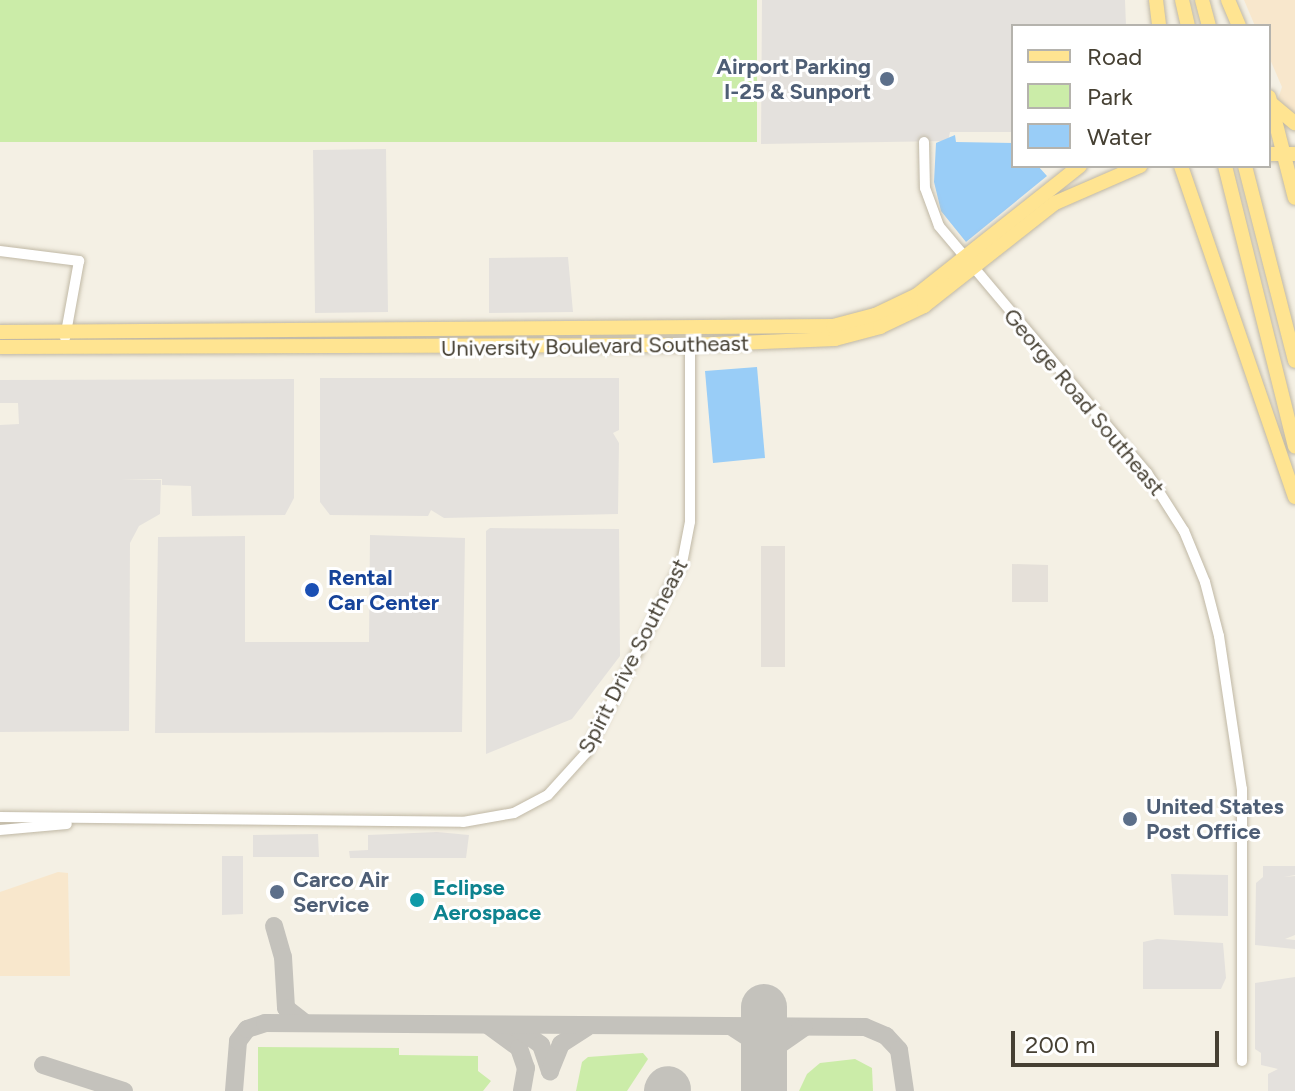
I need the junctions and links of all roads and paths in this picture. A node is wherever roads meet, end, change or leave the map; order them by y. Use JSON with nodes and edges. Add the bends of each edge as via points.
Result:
{"nodes":[{"id":1,"x":1153,"y":0,"type":"edge"},
{"id":2,"x":1182,"y":0,"type":"edge"},
{"id":3,"x":1202,"y":0,"type":"edge"},
{"id":4,"x":1228,"y":0,"type":"edge"},
{"id":5,"x":1152,"y":24,"type":"edge"},
{"id":6,"x":1159,"y":24,"type":"edge"},
{"id":7,"x":1188,"y":24,"type":"edge"},
{"id":8,"x":1208,"y":24,"type":"edge"},
{"id":9,"x":1238,"y":24,"type":"edge"},
{"id":10,"x":1271,"y":101,"type":"edge"},
{"id":11,"x":1271,"y":103,"type":"edge"},
{"id":12,"x":1295,"y":123,"type":"edge"},
{"id":13,"x":1281,"y":133,"type":"edge"},
{"id":14,"x":924,"y":142,"type":"dead end"},
{"id":15,"x":1290,"y":154,"type":"edge"},
{"id":16,"x":1078,"y":168,"type":"edge"},
{"id":17,"x":1135,"y":168,"type":"edge"},
{"id":18,"x":1182,"y":168,"type":"edge"},
{"id":19,"x":1225,"y":168,"type":"edge"},
{"id":20,"x":1245,"y":168,"type":"edge"},
{"id":21,"x":1295,"y":198,"type":"edge"},
{"id":22,"x":0,"y":251,"type":"edge"},
{"id":23,"x":969,"y":263,"type":"junction"},
{"id":24,"x":0,"y":332,"type":"edge"},
{"id":25,"x":65,"y":332,"type":"junction"},
{"id":26,"x":690,"y":338,"type":"junction"},
{"id":27,"x":0,"y":347,"type":"edge"},
{"id":28,"x":65,"y":348,"type":"junction"},
{"id":29,"x":1295,"y":361,"type":"edge"},
{"id":30,"x":1295,"y":446,"type":"edge"},
{"id":31,"x":1295,"y":497,"type":"edge"},
{"id":32,"x":0,"y":817,"type":"edge"},
{"id":33,"x":93,"y":821,"type":"junction"},
{"id":34,"x":0,"y":830,"type":"edge"},
{"id":35,"x":1242,"y":1061,"type":"dead end"}],
"edges":[{"from":1,"to":5,"type":"main road"},
{"from":1,"to":6,"type":"main road"},
{"from":2,"to":7,"type":"main road"},
{"from":3,"to":8,"type":"main road"},
{"from":4,"to":9,"type":"main road"},
{"from":10,"to":12,"type":"main road"},
{"from":11,"to":13,"type":"main road"},
{"from":13,"to":15,"type":"main road"},
{"from":14,"to":23,"type":"street","name":"George Road Southeast","via":[[930,207]]},
{"from":15,"to":21,"type":"main road"},
{"from":16,"to":23,"type":"main road","name":"University Boulevard Southeast"},
{"from":17,"to":23,"type":"main road","name":"University Boulevard Southeast","via":[[1055,203]]},
{"from":18,"to":31,"type":"main road"},
{"from":19,"to":30,"type":"main road"},
{"from":20,"to":29,"type":"main road"},
{"from":22,"to":25,"type":"street","via":[[79,261]]},
{"from":23,"to":26,"type":"main road","name":"University Boulevard Southeast","via":[[924,306],[865,332],[805,343]]},
{"from":23,"to":35,"type":"street","name":"George Road Southeast","via":[[1147,473],[1184,531],[1205,582],[1219,636],[1242,789]]},
{"from":24,"to":25,"type":"main road","name":"University Boulevard Southeast"},
{"from":25,"to":26,"type":"main road","name":"University Boulevard Southeast"},
{"from":25,"to":28,"type":"street"},
{"from":26,"to":28,"type":"main road","name":"University Boulevard Southeast"},
{"from":26,"to":33,"type":"street","name":"Spirit Drive Southeast","via":[[686,549],[586,753],[559,786],[514,813],[476,822]]},
{"from":27,"to":28,"type":"main road","name":"University Boulevard Southeast"},
{"from":32,"to":33,"type":"street"},
{"from":33,"to":34,"type":"street"}]}
